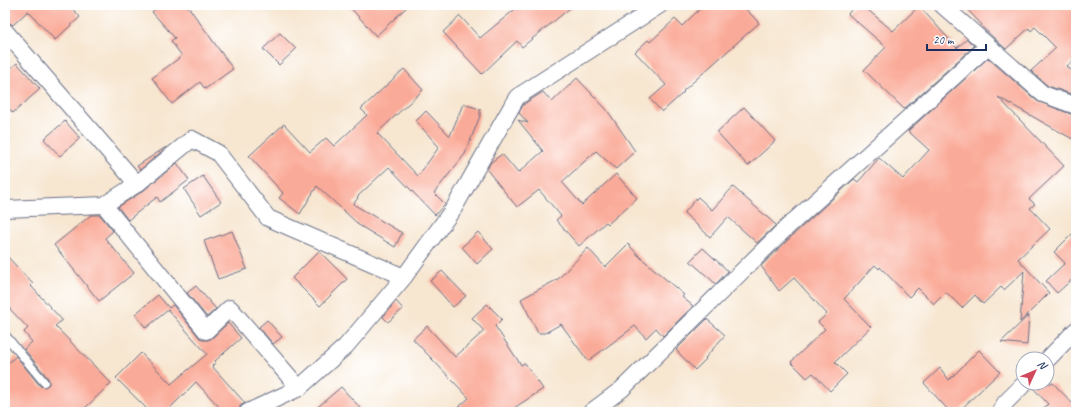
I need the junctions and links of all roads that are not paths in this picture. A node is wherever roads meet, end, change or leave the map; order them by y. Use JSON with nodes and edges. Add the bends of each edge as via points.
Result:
{"nodes":[{"id":1,"x":660,"y":5,"type":"edge"},
{"id":2,"x":942,"y":5,"type":"edge"},
{"id":3,"x":5,"y":31,"type":"edge"},
{"id":4,"x":988,"y":46,"type":"junction"},
{"id":5,"x":1076,"y":106,"type":"edge"},
{"id":6,"x":136,"y":184,"type":"junction"},
{"id":7,"x":104,"y":205,"type":"junction"},
{"id":8,"x":5,"y":209,"type":"edge"},
{"id":9,"x":404,"y":277,"type":"junction"},
{"id":10,"x":1076,"y":330,"type":"edge"},
{"id":11,"x":5,"y":335,"type":"edge"},
{"id":12,"x":1055,"y":352,"type":"edge"},
{"id":13,"x":44,"y":382,"type":"dead end"},
{"id":14,"x":299,"y":388,"type":"junction"},
{"id":15,"x":1017,"y":391,"type":"edge"},
{"id":16,"x":248,"y":412,"type":"edge"},
{"id":17,"x":591,"y":412,"type":"edge"},
{"id":18,"x":1000,"y":412,"type":"edge"}],
"edges":[{"from":1,"to":9,"type":"street","via":[[517,97],[454,208]]},
{"from":2,"to":4,"type":"street"},
{"from":3,"to":6,"type":"street"},
{"from":4,"to":5,"type":"street","via":[[1042,94]]},
{"from":4,"to":17,"type":"street","via":[[785,229],[622,389]]},
{"from":6,"to":7,"type":"street"},
{"from":6,"to":9,"type":"street","via":[[192,139],[218,153],[268,218]]},
{"from":7,"to":8,"type":"street"},
{"from":7,"to":14,"type":"street","via":[[206,331],[230,308]]},
{"from":9,"to":14,"type":"street","via":[[346,346]]},
{"from":10,"to":12,"type":"street"},
{"from":11,"to":13,"type":"lane"},
{"from":14,"to":16,"type":"street"},
{"from":15,"to":18,"type":"street"}]}
